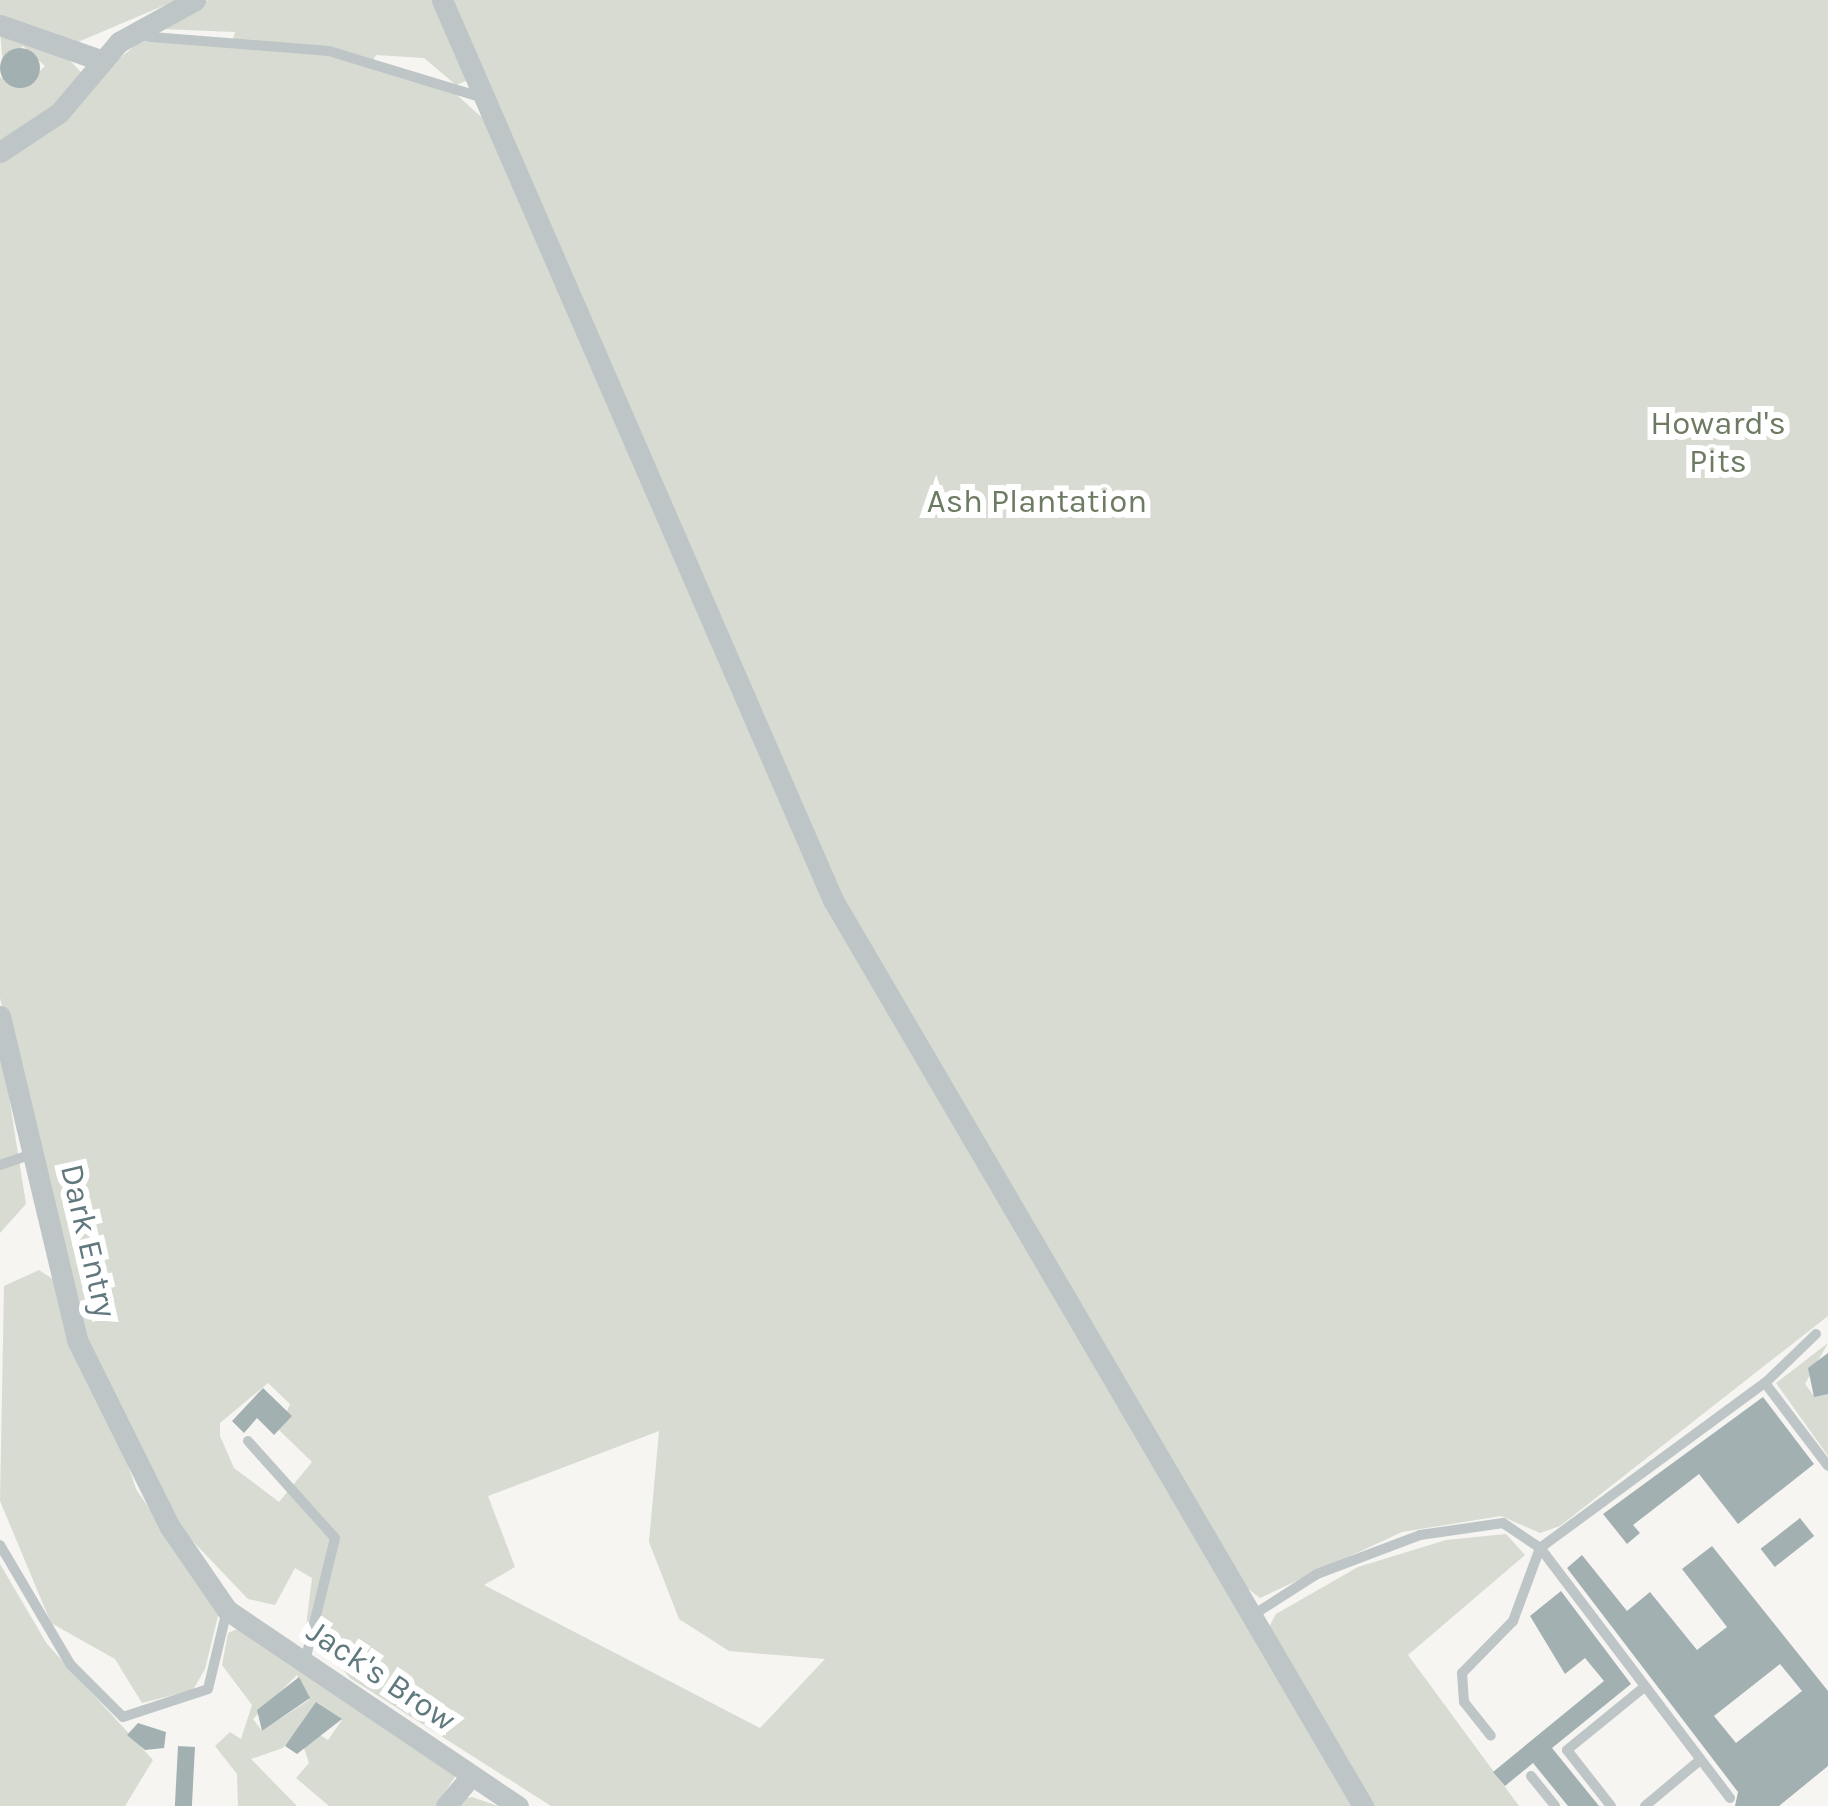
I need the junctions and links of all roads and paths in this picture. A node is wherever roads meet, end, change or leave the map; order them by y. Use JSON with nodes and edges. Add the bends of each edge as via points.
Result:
{"nodes":[{"id":1,"x":195,"y":0,"type":"edge"},
{"id":2,"x":442,"y":0,"type":"edge"},
{"id":3,"x":0,"y":25,"type":"edge"},
{"id":4,"x":119,"y":42,"type":"junction"},
{"id":5,"x":100,"y":60,"type":"junction"},
{"id":6,"x":487,"y":99,"type":"junction"},
{"id":7,"x":0,"y":152,"type":"edge"},
{"id":8,"x":0,"y":1016,"type":"edge"},
{"id":9,"x":35,"y":1153,"type":"junction"},
{"id":10,"x":0,"y":1165,"type":"edge"},
{"id":11,"x":1816,"y":1334,"type":"dead end"},
{"id":12,"x":1765,"y":1383,"type":"junction"},
{"id":13,"x":248,"y":1441,"type":"dead end"},
{"id":14,"x":1828,"y":1466,"type":"edge"},
{"id":15,"x":0,"y":1545,"type":"edge"},
{"id":16,"x":1540,"y":1548,"type":"junction"},
{"id":17,"x":222,"y":1601,"type":"junction"},
{"id":18,"x":1251,"y":1617,"type":"junction"},
{"id":19,"x":304,"y":1664,"type":"junction"},
{"id":20,"x":1642,"y":1688,"type":"junction"},
{"id":21,"x":1491,"y":1736,"type":"dead end"},
{"id":22,"x":1700,"y":1760,"type":"junction"},
{"id":23,"x":471,"y":1776,"type":"junction"},
{"id":24,"x":1531,"y":1776,"type":"dead end"},
{"id":25,"x":1730,"y":1798,"type":"dead end"},
{"id":26,"x":446,"y":1806,"type":"edge"},
{"id":27,"x":518,"y":1806,"type":"edge"},
{"id":28,"x":1363,"y":1806,"type":"edge"},
{"id":29,"x":1555,"y":1806,"type":"edge"},
{"id":30,"x":1612,"y":1806,"type":"edge"},
{"id":31,"x":1645,"y":1806,"type":"edge"}],
"edges":[{"from":1,"to":4,"type":"street"},
{"from":2,"to":6,"type":"street"},
{"from":3,"to":5,"type":"street"},
{"from":4,"to":5,"type":"street"},
{"from":4,"to":6,"type":"lane","via":[[258,39],[392,64]]},
{"from":5,"to":7,"type":"street","via":[[59,112]]},
{"from":6,"to":18,"type":"street","via":[[833,900]]},
{"from":8,"to":9,"type":"street","name":"Dark Entry"},
{"from":9,"to":10,"type":"lane"},
{"from":9,"to":17,"type":"street","name":"Dark Entry","via":[[77,1340],[152,1497]]},
{"from":11,"to":12,"type":"lane"},
{"from":12,"to":14,"type":"lane"},
{"from":12,"to":16,"type":"lane"},
{"from":13,"to":19,"type":"lane","via":[[334,1538]]},
{"from":15,"to":17,"type":"lane","via":[[70,1664],[123,1717],[208,1689]]},
{"from":16,"to":18,"type":"lane","via":[[1504,1523],[1420,1535],[1317,1574]]},
{"from":16,"to":20,"type":"lane"},
{"from":16,"to":21,"type":"lane","via":[[1513,1622],[1462,1673],[1464,1702]]},
{"from":17,"to":19,"type":"street","name":"Jack's Brow"},
{"from":18,"to":28,"type":"street"},
{"from":19,"to":23,"type":"street","name":"Jack's Brow"},
{"from":20,"to":22,"type":"lane"},
{"from":20,"to":30,"type":"lane","via":[[1567,1750]]},
{"from":22,"to":25,"type":"lane"},
{"from":22,"to":31,"type":"lane"},
{"from":23,"to":26,"type":"street"},
{"from":23,"to":27,"type":"street","name":"Jack's Brow"},
{"from":24,"to":29,"type":"lane"}]}
